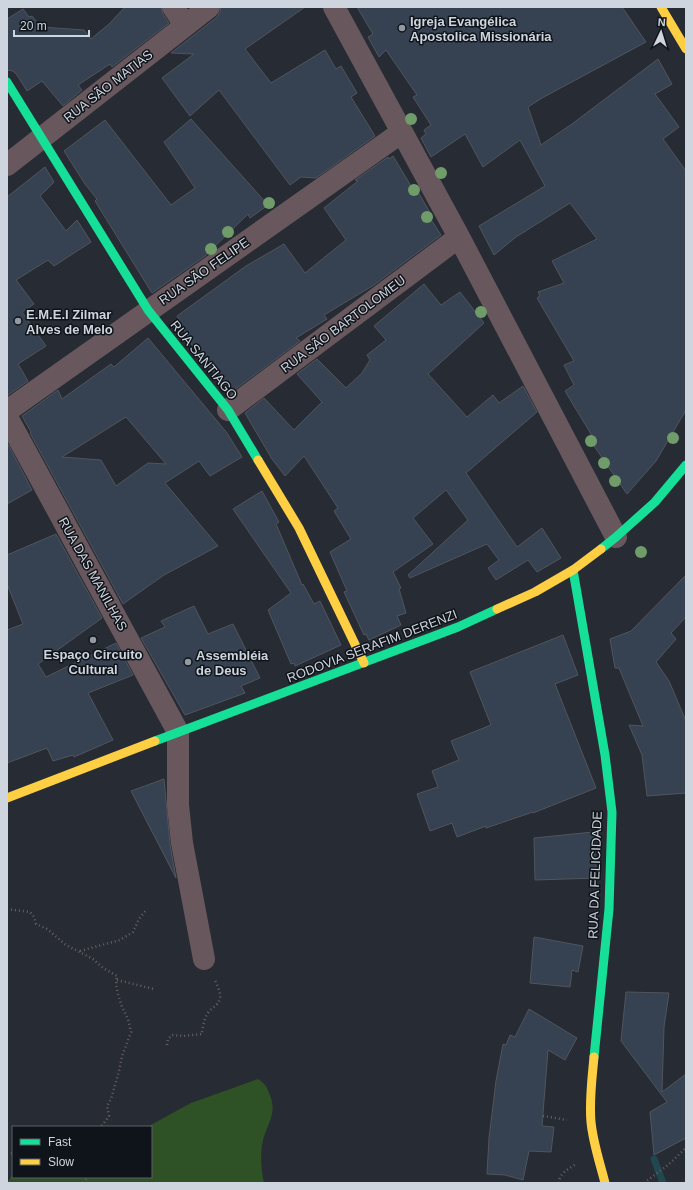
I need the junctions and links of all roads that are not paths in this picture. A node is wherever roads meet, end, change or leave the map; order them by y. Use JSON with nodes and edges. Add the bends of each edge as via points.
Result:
{"nodes":[{"id":1,"x":172,"y":7,"type":"edge"},
{"id":2,"x":209,"y":7,"type":"edge"},
{"id":3,"x":334,"y":7,"type":"edge"},
{"id":4,"x":661,"y":7,"type":"edge"},
{"id":5,"x":185,"y":26,"type":"junction"},
{"id":6,"x":686,"y":49,"type":"edge"},
{"id":7,"x":7,"y":82,"type":"edge"},
{"id":8,"x":402,"y":132,"type":"junction"},
{"id":9,"x":41,"y":137,"type":"junction"},
{"id":10,"x":7,"y":165,"type":"edge"},
{"id":11,"x":459,"y":237,"type":"junction"},
{"id":12,"x":148,"y":310,"type":"junction"},
{"id":13,"x":228,"y":410,"type":"junction"},
{"id":14,"x":7,"y":411,"type":"edge"},
{"id":15,"x":7,"y":417,"type":"edge"},
{"id":16,"x":686,"y":465,"type":"edge"},
{"id":17,"x":616,"y":537,"type":"junction"},
{"id":18,"x":573,"y":570,"type":"junction"},
{"id":19,"x":364,"y":663,"type":"junction"},
{"id":20,"x":178,"y":732,"type":"junction"},
{"id":21,"x":7,"y":798,"type":"edge"},
{"id":22,"x":204,"y":959,"type":"road end"},
{"id":23,"x":605,"y":1183,"type":"edge"}],
"edges":[{"from":1,"to":5,"type":"street"},
{"from":2,"to":5,"type":"street","name":"RUA SÃO MATIAS"},
{"from":3,"to":8,"type":"street"},
{"from":4,"to":6,"type":"street"},
{"from":5,"to":9,"type":"street","name":"RUA SÃO MATIAS"},
{"from":7,"to":9,"type":"street","name":"RUA SANTIAGO"},
{"from":8,"to":11,"type":"street"},
{"from":8,"to":12,"type":"street","name":"RUA SÃO FELIPE"},
{"from":9,"to":10,"type":"street","name":"RUA SÃO MATIAS"},
{"from":9,"to":12,"type":"street","name":"RUA SANTIAGO"},
{"from":11,"to":13,"type":"street","name":"RUA SÃO BARTOLOMEU"},
{"from":11,"to":17,"type":"street"},
{"from":12,"to":13,"type":"street","name":"RUA SANTIAGO"},
{"from":12,"to":14,"type":"street","name":"RUA SÃO FELIPE"},
{"from":13,"to":19,"type":"street","name":"RUA SANTIAGO","via":[[299,528]]},
{"from":15,"to":20,"type":"street","name":"RUA DAS MANILHAS"},
{"from":16,"to":17,"type":"street","name":"RODOVIA SERAFIM DERENZI","via":[[655,502]]},
{"from":17,"to":18,"type":"street","name":"RODOVIA SERAFIM DERENZI"},
{"from":18,"to":19,"type":"street","name":"RODOVIA SERAFIM DERENZI","via":[[535,592],[458,627]]},
{"from":18,"to":23,"type":"street","name":"RUA DA FELICIDADE","via":[[605,755],[612,812],[609,909],[591,1094],[591,1123]]},
{"from":19,"to":20,"type":"street","name":"RODOVIA SERAFIM DERENZI"},
{"from":20,"to":21,"type":"street","name":"RODOVIA SERAFIM DERENZI"},
{"from":20,"to":22,"type":"street","via":[[178,805],[182,843]]}]}
